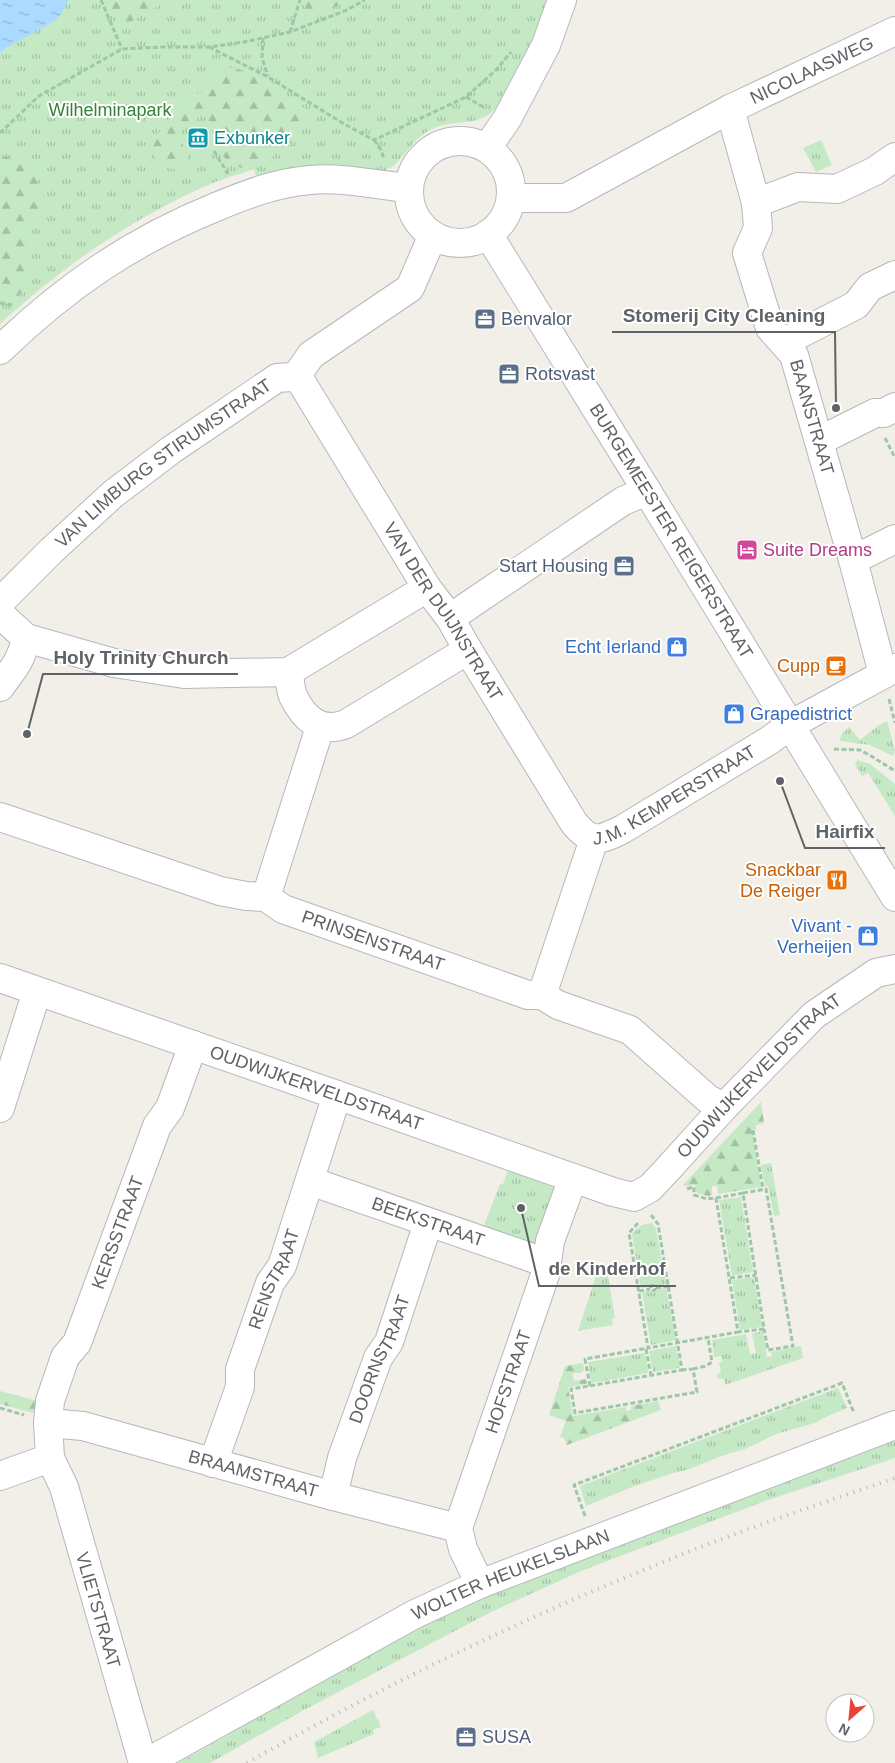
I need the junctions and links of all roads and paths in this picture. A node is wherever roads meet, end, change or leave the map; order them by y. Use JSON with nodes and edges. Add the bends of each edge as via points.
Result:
{"nodes":[{"id":1,"x":101,"y":0,"type":"edge"},
{"id":2,"x":300,"y":0,"type":"edge"},
{"id":3,"x":364,"y":0,"type":"edge"},
{"id":4,"x":562,"y":0,"type":"edge"},
{"id":5,"x":895,"y":31,"type":"edge"},
{"id":6,"x":290,"y":32,"type":"junction"},
{"id":7,"x":263,"y":38,"type":"junction"},
{"id":8,"x":209,"y":47,"type":"junction"},
{"id":9,"x":514,"y":47,"type":"dead end"},
{"id":10,"x":122,"y":49,"type":"junction"},
{"id":11,"x":268,"y":76,"type":"junction"},
{"id":12,"x":730,"y":109,"type":"junction"},
{"id":13,"x":0,"y":133,"type":"edge"},
{"id":14,"x":487,"y":148,"type":"junction"},
{"id":15,"x":895,"y":157,"type":"edge"},
{"id":16,"x":408,"y":188,"type":"junction"},
{"id":17,"x":511,"y":198,"type":"junction"},
{"id":18,"x":756,"y":202,"type":"junction"},
{"id":19,"x":488,"y":234,"type":"junction"},
{"id":20,"x":433,"y":236,"type":"junction"},
{"id":21,"x":895,"y":275,"type":"edge"},
{"id":22,"x":784,"y":342,"type":"junction"},
{"id":23,"x":0,"y":350,"type":"edge"},
{"id":24,"x":297,"y":375,"type":"junction"},
{"id":25,"x":895,"y":406,"type":"edge"},
{"id":26,"x":818,"y":441,"type":"junction"},
{"id":27,"x":647,"y":491,"type":"junction"},
{"id":28,"x":895,"y":539,"type":"edge"},
{"id":29,"x":853,"y":560,"type":"junction"},
{"id":30,"x":427,"y":588,"type":"junction"},
{"id":31,"x":0,"y":602,"type":"edge"},
{"id":32,"x":0,"y":614,"type":"edge"},
{"id":33,"x":450,"y":618,"type":"junction"},
{"id":34,"x":26,"y":638,"type":"junction"},
{"id":35,"x":468,"y":650,"type":"junction"},
{"id":36,"x":889,"y":671,"type":"edge"},
{"id":37,"x":288,"y":672,"type":"junction"},
{"id":38,"x":0,"y":687,"type":"edge"},
{"id":39,"x":790,"y":725,"type":"junction"},
{"id":40,"x":320,"y":727,"type":"junction"},
{"id":41,"x":810,"y":757,"type":"junction"},
{"id":42,"x":895,"y":771,"type":"edge"},
{"id":43,"x":0,"y":817,"type":"edge"},
{"id":44,"x":594,"y":839,"type":"junction"},
{"id":45,"x":895,"y":896,"type":"edge"},
{"id":46,"x":266,"y":897,"type":"junction"},
{"id":47,"x":895,"y":969,"type":"edge"},
{"id":48,"x":0,"y":978,"type":"edge"},
{"id":49,"x":37,"y":991,"type":"junction"},
{"id":50,"x":542,"y":995,"type":"junction"},
{"id":51,"x":193,"y":1045,"type":"junction"},
{"id":52,"x":337,"y":1095,"type":"junction"},
{"id":53,"x":0,"y":1108,"type":"edge"},
{"id":54,"x":724,"y":1108,"type":"junction"},
{"id":55,"x":753,"y":1130,"type":"dead end"},
{"id":56,"x":573,"y":1178,"type":"junction"},
{"id":57,"x":310,"y":1181,"type":"junction"},
{"id":58,"x":763,"y":1189,"type":"junction"},
{"id":59,"x":678,"y":1190,"type":"dead end"},
{"id":60,"x":743,"y":1193,"type":"junction"},
{"id":61,"x":716,"y":1198,"type":"junction"},
{"id":62,"x":645,"y":1210,"type":"junction"},
{"id":63,"x":428,"y":1223,"type":"junction"},
{"id":64,"x":547,"y":1263,"type":"junction"},
{"id":65,"x":756,"y":1275,"type":"junction"},
{"id":66,"x":730,"y":1278,"type":"junction"},
{"id":67,"x":669,"y":1286,"type":"junction"},
{"id":68,"x":639,"y":1291,"type":"junction"},
{"id":69,"x":764,"y":1329,"type":"junction"},
{"id":70,"x":738,"y":1332,"type":"junction"},
{"id":71,"x":708,"y":1338,"type":"junction"},
{"id":72,"x":678,"y":1344,"type":"junction"},
{"id":73,"x":647,"y":1349,"type":"junction"},
{"id":74,"x":693,"y":1369,"type":"junction"},
{"id":75,"x":682,"y":1370,"type":"junction"},
{"id":76,"x":651,"y":1376,"type":"junction"},
{"id":77,"x":590,"y":1386,"type":"junction"},
{"id":78,"x":48,"y":1423,"type":"junction"},
{"id":79,"x":895,"y":1424,"type":"edge"},
{"id":80,"x":863,"y":1437,"type":"junction"},
{"id":81,"x":50,"y":1458,"type":"junction"},
{"id":82,"x":213,"y":1463,"type":"junction"},
{"id":83,"x":0,"y":1476,"type":"edge"},
{"id":84,"x":333,"y":1496,"type":"junction"},
{"id":85,"x":458,"y":1528,"type":"junction"},
{"id":86,"x":594,"y":1540,"type":"junction"},
{"id":87,"x":480,"y":1584,"type":"junction"},
{"id":88,"x":144,"y":1763,"type":"edge"}],
"edges":[{"from":1,"to":10,"type":"path"},
{"from":2,"to":6,"type":"path"},
{"from":3,"to":6,"type":"path"},
{"from":4,"to":14,"type":"street","via":[[546,45],[507,119]]},
{"from":5,"to":12,"type":"street","name":"NICOLAASWEG"},
{"from":6,"to":7,"type":"path"},
{"from":7,"to":8,"type":"path"},
{"from":7,"to":11,"type":"path","via":[[262,58]]},
{"from":8,"to":10,"type":"path"},
{"from":8,"to":11,"type":"path"},
{"from":9,"to":11,"type":"path","via":[[496,70],[466,98],[374,140]]},
{"from":10,"to":13,"type":"path","via":[[39,96]]},
{"from":12,"to":17,"type":"street","via":[[566,198]]},
{"from":12,"to":18,"type":"street","name":"BAANSTRAAT"},
{"from":14,"to":16,"type":"street","via":[[471,142],[439,145],[416,167]]},
{"from":14,"to":17,"type":"street","via":[[506,170]]},
{"from":15,"to":18,"type":"street","via":[[837,189],[798,187]]},
{"from":16,"to":20,"type":"street","via":[[413,212]]},
{"from":16,"to":23,"type":"street","via":[[346,179],[311,180],[276,185],[247,194],[183,220],[125,251],[31,320]]},
{"from":17,"to":19,"type":"street","via":[[503,219]]},
{"from":18,"to":22,"type":"street","name":"BAANSTRAAT","via":[[758,228],[747,253],[770,328]]},
{"from":19,"to":20,"type":"street","via":[[475,241],[461,243]]},
{"from":19,"to":27,"type":"street","name":"BURGEMEESTER REIGERSTRAAT"},
{"from":20,"to":24,"type":"street","via":[[410,288],[311,355]]},
{"from":21,"to":22,"type":"street","via":[[870,287],[856,305]]},
{"from":22,"to":26,"type":"street","name":"BAANSTRAAT","via":[[794,354]]},
{"from":24,"to":30,"type":"street","name":"VAN DER DUIJNSTRAAT"},
{"from":24,"to":31,"type":"street","name":"VAN LIMBURG STIRUMSTRAAT","via":[[277,378],[113,494]]},
{"from":25,"to":26,"type":"street"},
{"from":26,"to":29,"type":"street","name":"BAANSTRAAT"},
{"from":27,"to":33,"type":"street","via":[[623,500]]},
{"from":27,"to":39,"type":"street","name":"BURGEMEESTER REIGERSTRAAT"},
{"from":28,"to":29,"type":"street"},
{"from":29,"to":36,"type":"street","name":"BAANSTRAAT"},
{"from":30,"to":33,"type":"street","name":"VAN DER DUIJNSTRAAT"},
{"from":30,"to":37,"type":"street"},
{"from":32,"to":34,"type":"street"},
{"from":33,"to":35,"type":"street","name":"VAN DER DUIJNSTRAAT"},
{"from":34,"to":37,"type":"street","via":[[114,663],[184,674]]},
{"from":34,"to":38,"type":"street","via":[[23,653]]},
{"from":35,"to":40,"type":"street","via":[[346,724],[335,728]]},
{"from":35,"to":44,"type":"street","name":"VAN DER DUIJNSTRAAT","via":[[574,824],[583,834]]},
{"from":36,"to":39,"type":"street"},
{"from":37,"to":40,"type":"street","via":[[293,695],[308,718]]},
{"from":39,"to":41,"type":"street","name":"BURGEMEESTER REIGERSTRAAT"},
{"from":39,"to":44,"type":"street","name":"J.M. KEMPERSTRAAT","via":[[623,829],[603,839]]},
{"from":40,"to":46,"type":"street"},
{"from":41,"to":42,"type":"path","via":[[830,748],[860,750]]},
{"from":41,"to":45,"type":"street","name":"BURGEMEESTER REIGERSTRAAT"},
{"from":43,"to":46,"type":"street","name":"PRINSENSTRAAT","via":[[220,891]]},
{"from":44,"to":50,"type":"street","name":"J.M. KEMPERSTRAAT"},
{"from":46,"to":50,"type":"street","name":"PRINSENSTRAAT","via":[[283,909],[528,995]]},
{"from":47,"to":54,"type":"street","name":"OUDWIJKERVELDSTRAAT","via":[[876,974],[814,1015]]},
{"from":48,"to":49,"type":"street","name":"OUDWIJKERVELDSTRAAT"},
{"from":49,"to":51,"type":"street","name":"OUDWIJKERVELDSTRAAT"},
{"from":49,"to":53,"type":"street"},
{"from":50,"to":54,"type":"street","name":"PRINSENSTRAAT","via":[[558,1005],[630,1030],[708,1099]]},
{"from":51,"to":52,"type":"street","name":"OUDWIJKERVELDSTRAAT"},
{"from":51,"to":78,"type":"street","name":"KERSSTRAAT","via":[[170,1108],[157,1126],[78,1343],[66,1357],[50,1401]]},
{"from":52,"to":56,"type":"street","name":"OUDWIJKERVELDSTRAAT"},
{"from":52,"to":57,"type":"street","name":"RENSTRAAT"},
{"from":54,"to":62,"type":"street","name":"OUDWIJKERVELDSTRAAT","via":[[650,1188]]},
{"from":55,"to":58,"type":"path"},
{"from":56,"to":62,"type":"street","name":"OUDWIJKERVELDSTRAAT","via":[[612,1192]]},
{"from":56,"to":64,"type":"street","name":"HOFSTRAAT","via":[[550,1241]]},
{"from":57,"to":63,"type":"street","name":"BEEKSTRAAT"},
{"from":57,"to":82,"type":"street","name":"RENSTRAAT","via":[[282,1266],[270,1282],[240,1369],[240,1387]]},
{"from":58,"to":60,"type":"path","name":"OUDWIJKERVELDSTRAAT"},
{"from":58,"to":69,"type":"path","via":[[766,1189],[793,1346],[768,1350]]},
{"from":59,"to":61,"type":"path","name":"OUDWIJKERVELDSTRAAT","via":[[694,1187],[694,1195]]},
{"from":60,"to":61,"type":"path","name":"OUDWIJKERVELDSTRAAT"},
{"from":60,"to":65,"type":"path"},
{"from":61,"to":66,"type":"path"},
{"from":62,"to":67,"type":"path","via":[[658,1224]]},
{"from":62,"to":68,"type":"path","via":[[629,1233]]},
{"from":63,"to":64,"type":"street","name":"BEEKSTRAAT"},
{"from":63,"to":84,"type":"street","name":"DOORNSTRAAT","via":[[389,1342],[378,1358],[342,1458]]},
{"from":64,"to":85,"type":"street","name":"HOFSTRAAT"},
{"from":65,"to":66,"type":"path"},
{"from":65,"to":69,"type":"path"},
{"from":66,"to":70,"type":"path"},
{"from":67,"to":68,"type":"path"},
{"from":67,"to":72,"type":"path"},
{"from":68,"to":73,"type":"path"},
{"from":69,"to":70,"type":"path"},
{"from":70,"to":71,"type":"path"},
{"from":71,"to":72,"type":"path"},
{"from":71,"to":74,"type":"path","via":[[712,1362]]},
{"from":72,"to":73,"type":"path"},
{"from":72,"to":75,"type":"path"},
{"from":73,"to":76,"type":"path"},
{"from":73,"to":77,"type":"path","via":[[585,1360]]},
{"from":74,"to":75,"type":"path"},
{"from":74,"to":77,"type":"path","via":[[697,1392],[575,1413],[571,1389]]},
{"from":75,"to":76,"type":"path"},
{"from":76,"to":77,"type":"path"},
{"from":78,"to":81,"type":"street","name":"KERSSTRAAT"},
{"from":78,"to":82,"type":"street","name":"BRAAMSTRAAT","via":[[83,1426]]},
{"from":79,"to":80,"type":"street","name":"WOLTER HEUKELSLAAN"},
{"from":80,"to":86,"type":"street","name":"WOLTER HEUKELSLAAN"},
{"from":80,"to":86,"type":"path","via":[[842,1383],[574,1485]]},
{"from":81,"to":83,"type":"street"},
{"from":81,"to":88,"type":"street","name":"VLIETSTRAAT","via":[[64,1487]]},
{"from":82,"to":84,"type":"street","name":"BRAAMSTRAAT"},
{"from":84,"to":85,"type":"street","name":"BRAAMSTRAAT"},
{"from":85,"to":87,"type":"street","via":[[463,1549]]},
{"from":86,"to":87,"type":"street","name":"WOLTER HEUKELSLAAN"},
{"from":87,"to":88,"type":"street","name":"WOLTER HEUKELSLAAN","via":[[415,1614]]}]}
